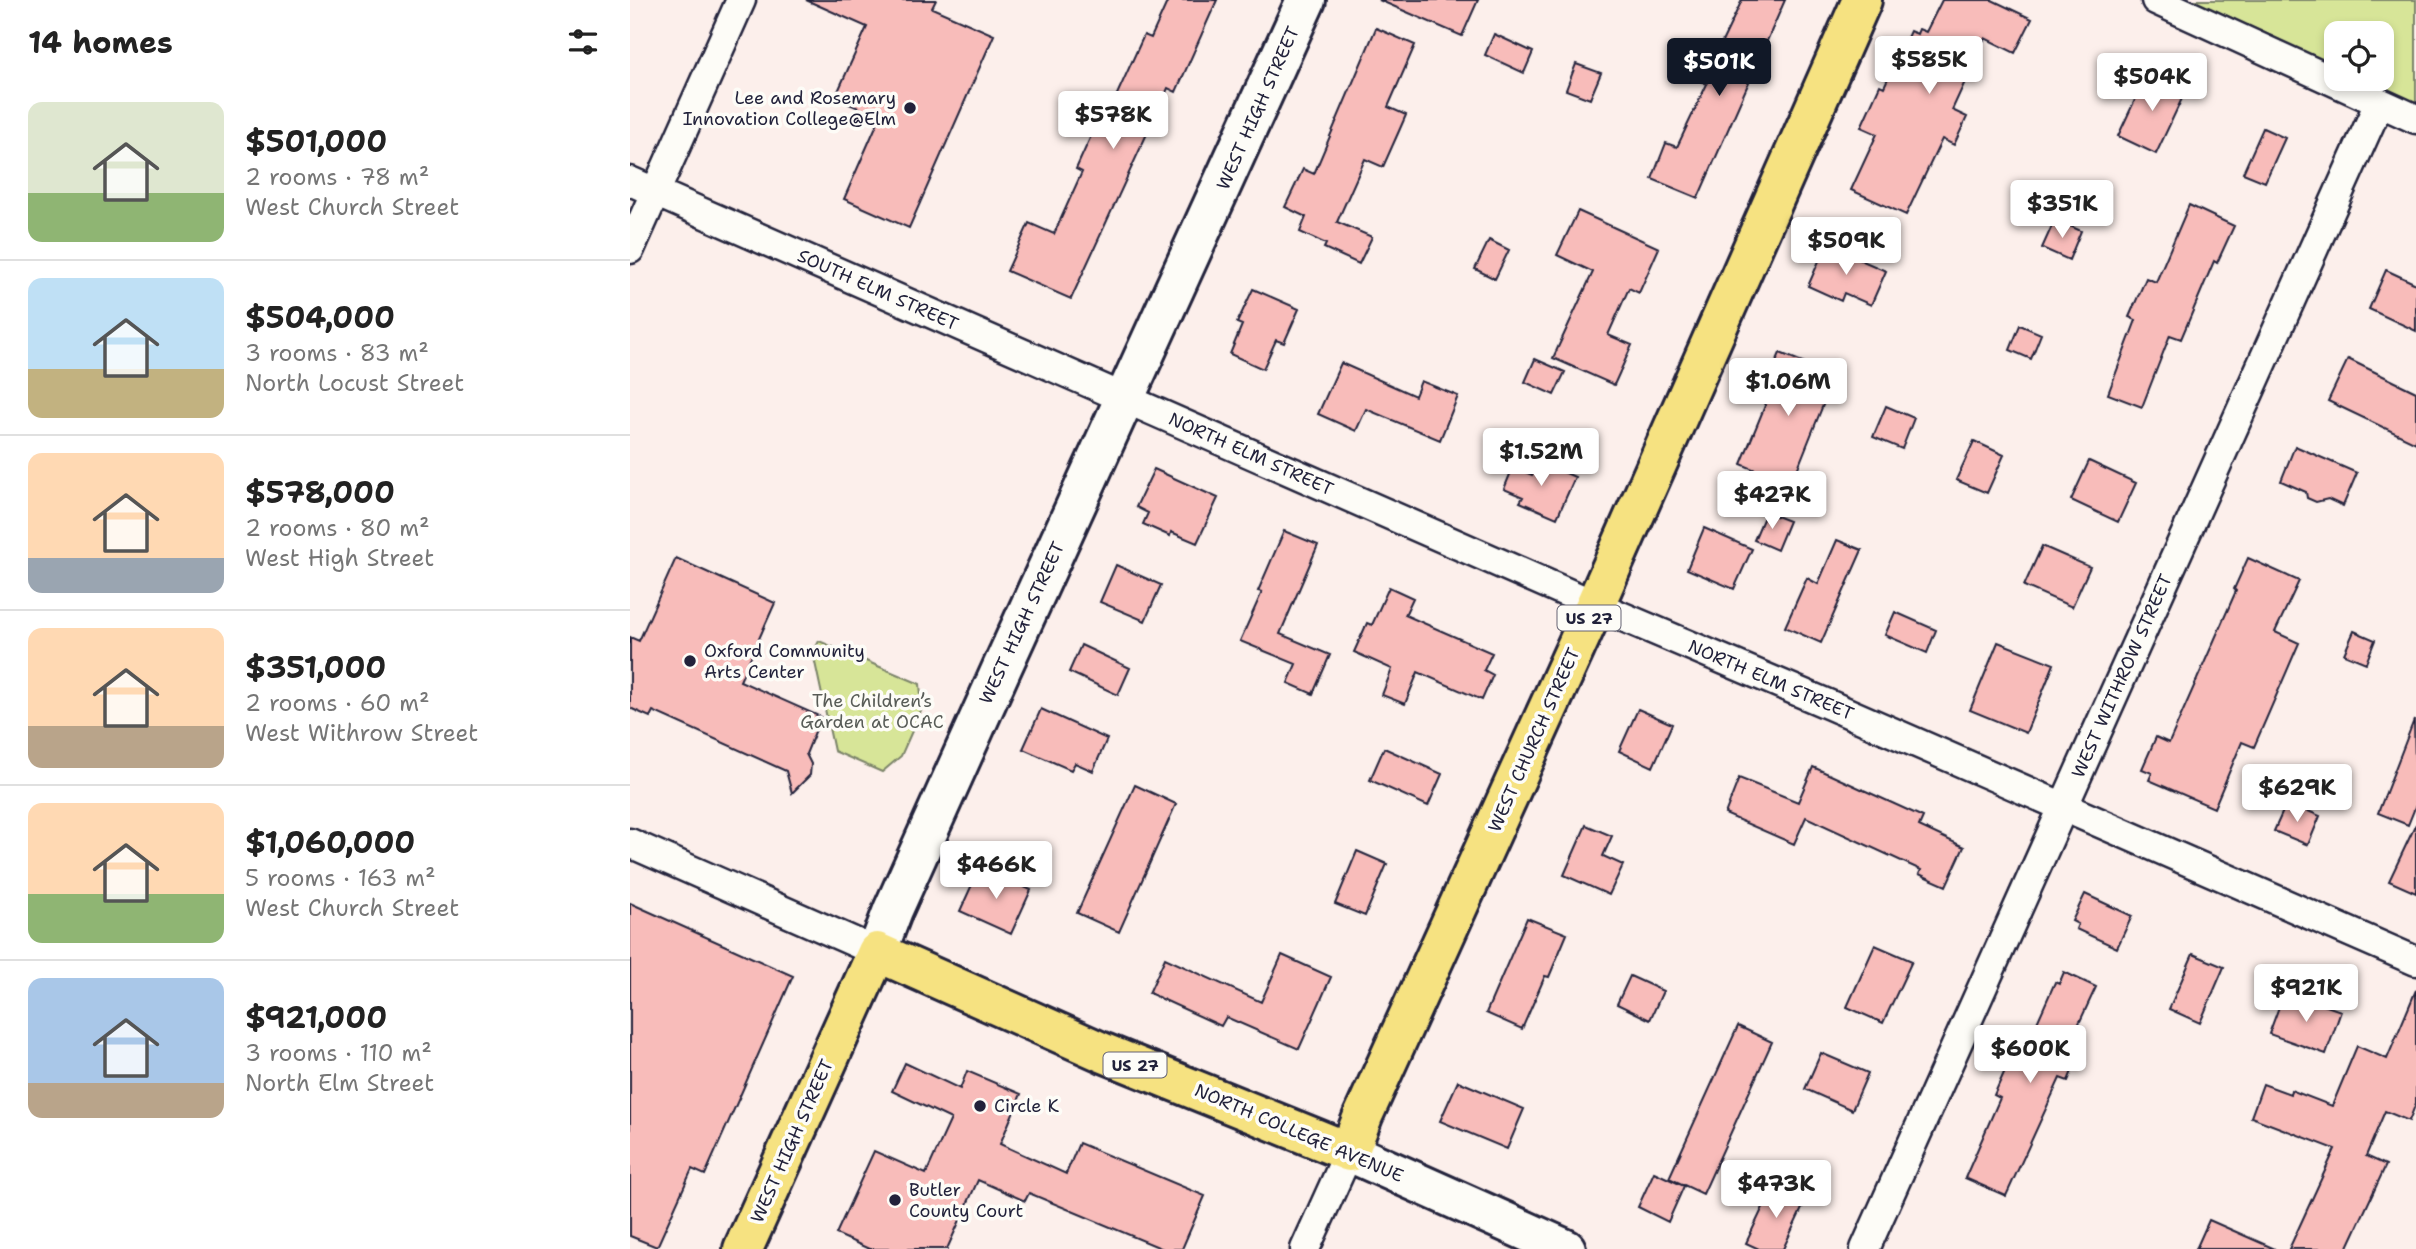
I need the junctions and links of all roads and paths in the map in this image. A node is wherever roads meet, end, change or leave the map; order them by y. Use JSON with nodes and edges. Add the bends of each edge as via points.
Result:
{"nodes":[{"id":1,"x":741,"y":0,"type":"edge"},
{"id":2,"x":1306,"y":0,"type":"edge"},
{"id":3,"x":1862,"y":0,"type":"edge"},
{"id":4,"x":2157,"y":0,"type":"edge"},
{"id":5,"x":2379,"y":103,"type":"junction"},
{"id":6,"x":2416,"y":119,"type":"edge"},
{"id":7,"x":630,"y":181,"type":"edge"},
{"id":8,"x":656,"y":192,"type":"junction"},
{"id":9,"x":630,"y":249,"type":"edge"},
{"id":10,"x":1126,"y":398,"type":"junction"},
{"id":11,"x":1595,"y":605,"type":"junction"},
{"id":12,"x":2063,"y":808,"type":"junction"},
{"id":13,"x":630,"y":843,"type":"edge"},
{"id":14,"x":877,"y":952,"type":"junction"},
{"id":15,"x":2416,"y":961,"type":"edge"},
{"id":16,"x":1349,"y":1152,"type":"junction"},
{"id":17,"x":743,"y":1249,"type":"edge"},
{"id":18,"x":1305,"y":1249,"type":"edge"},
{"id":19,"x":1566,"y":1249,"type":"edge"},
{"id":20,"x":1865,"y":1249,"type":"edge"}],
"edges":[{"from":1,"to":8,"type":"street"},
{"from":2,"to":10,"type":"street","name":"WEST HIGH STREET"},
{"from":3,"to":11,"type":"highway","name":"WEST CHURCH STREET","number":"US 27"},
{"from":4,"to":5,"type":"street"},
{"from":5,"to":6,"type":"street"},
{"from":5,"to":12,"type":"street","name":"WEST WITHROW STREET"},
{"from":7,"to":8,"type":"street","name":"SOUTH ELM STREET"},
{"from":8,"to":9,"type":"street"},
{"from":8,"to":10,"type":"street","name":"SOUTH ELM STREET"},
{"from":10,"to":11,"type":"street","name":"NORTH ELM STREET"},
{"from":10,"to":14,"type":"street","name":"WEST HIGH STREET"},
{"from":11,"to":12,"type":"street","name":"NORTH ELM STREET"},
{"from":11,"to":16,"type":"highway","name":"WEST CHURCH STREET","number":"US 27"},
{"from":12,"to":15,"type":"street","name":"NORTH ELM STREET"},
{"from":12,"to":20,"type":"street","name":"WEST WITHROW STREET"},
{"from":13,"to":14,"type":"street"},
{"from":14,"to":16,"type":"highway","name":"NORTH COLLEGE AVENUE","number":"US 27","via":[[1104,1053]]},
{"from":14,"to":17,"type":"highway","name":"WEST HIGH STREET"},
{"from":16,"to":18,"type":"street","name":"WEST CHURCH STREET"},
{"from":16,"to":19,"type":"street","name":"NORTH COLLEGE AVENUE"}]}
